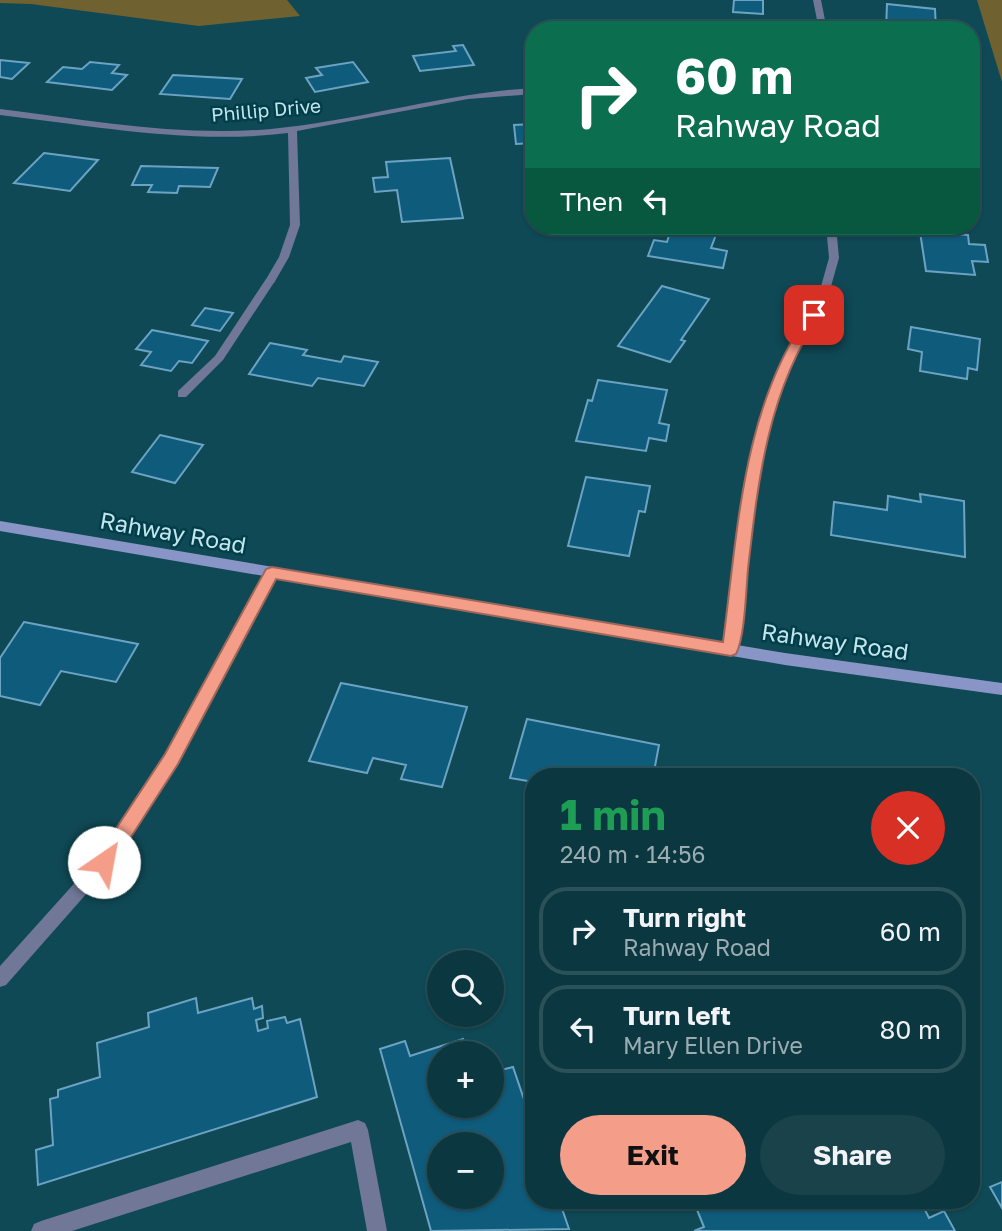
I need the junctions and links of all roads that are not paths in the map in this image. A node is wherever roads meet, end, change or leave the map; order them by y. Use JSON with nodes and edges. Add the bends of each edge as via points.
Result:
{"nodes":[{"id":1,"x":817,"y":0,"type":"edge"},
{"id":2,"x":821,"y":21,"type":"edge"},
{"id":3,"x":525,"y":92,"type":"edge"},
{"id":4,"x":0,"y":112,"type":"edge"},
{"id":5,"x":292,"y":129,"type":"junction"},
{"id":6,"x":832,"y":235,"type":"edge"},
{"id":7,"x":182,"y":394,"type":"dead end"},
{"id":8,"x":0,"y":526,"type":"edge"},
{"id":9,"x":272,"y":573,"type":"junction"},
{"id":10,"x":731,"y":649,"type":"junction"},
{"id":11,"x":1002,"y":689,"type":"edge"},
{"id":12,"x":0,"y":979,"type":"edge"},
{"id":13,"x":41,"y":1231,"type":"edge"},
{"id":14,"x":377,"y":1231,"type":"edge"}],
"edges":[{"from":1,"to":2,"type":"street"},
{"from":3,"to":5,"type":"street","name":"Phillip Drive","via":[[446,99]]},
{"from":4,"to":5,"type":"street","name":"Phillip Drive","via":[[213,134]]},
{"from":5,"to":7,"type":"street","via":[[295,225],[284,257],[219,358]]},
{"from":6,"to":10,"type":"street","via":[[834,258],[823,297],[775,389],[760,437]]},
{"from":8,"to":9,"type":"street","name":"Rahway Road"},
{"from":9,"to":10,"type":"street","name":"Rahway Road"},
{"from":9,"to":12,"type":"street","via":[[171,759],[104,862]]},
{"from":10,"to":11,"type":"street","name":"Rahway Road"},
{"from":13,"to":14,"type":"street","via":[[358,1130]]}]}
